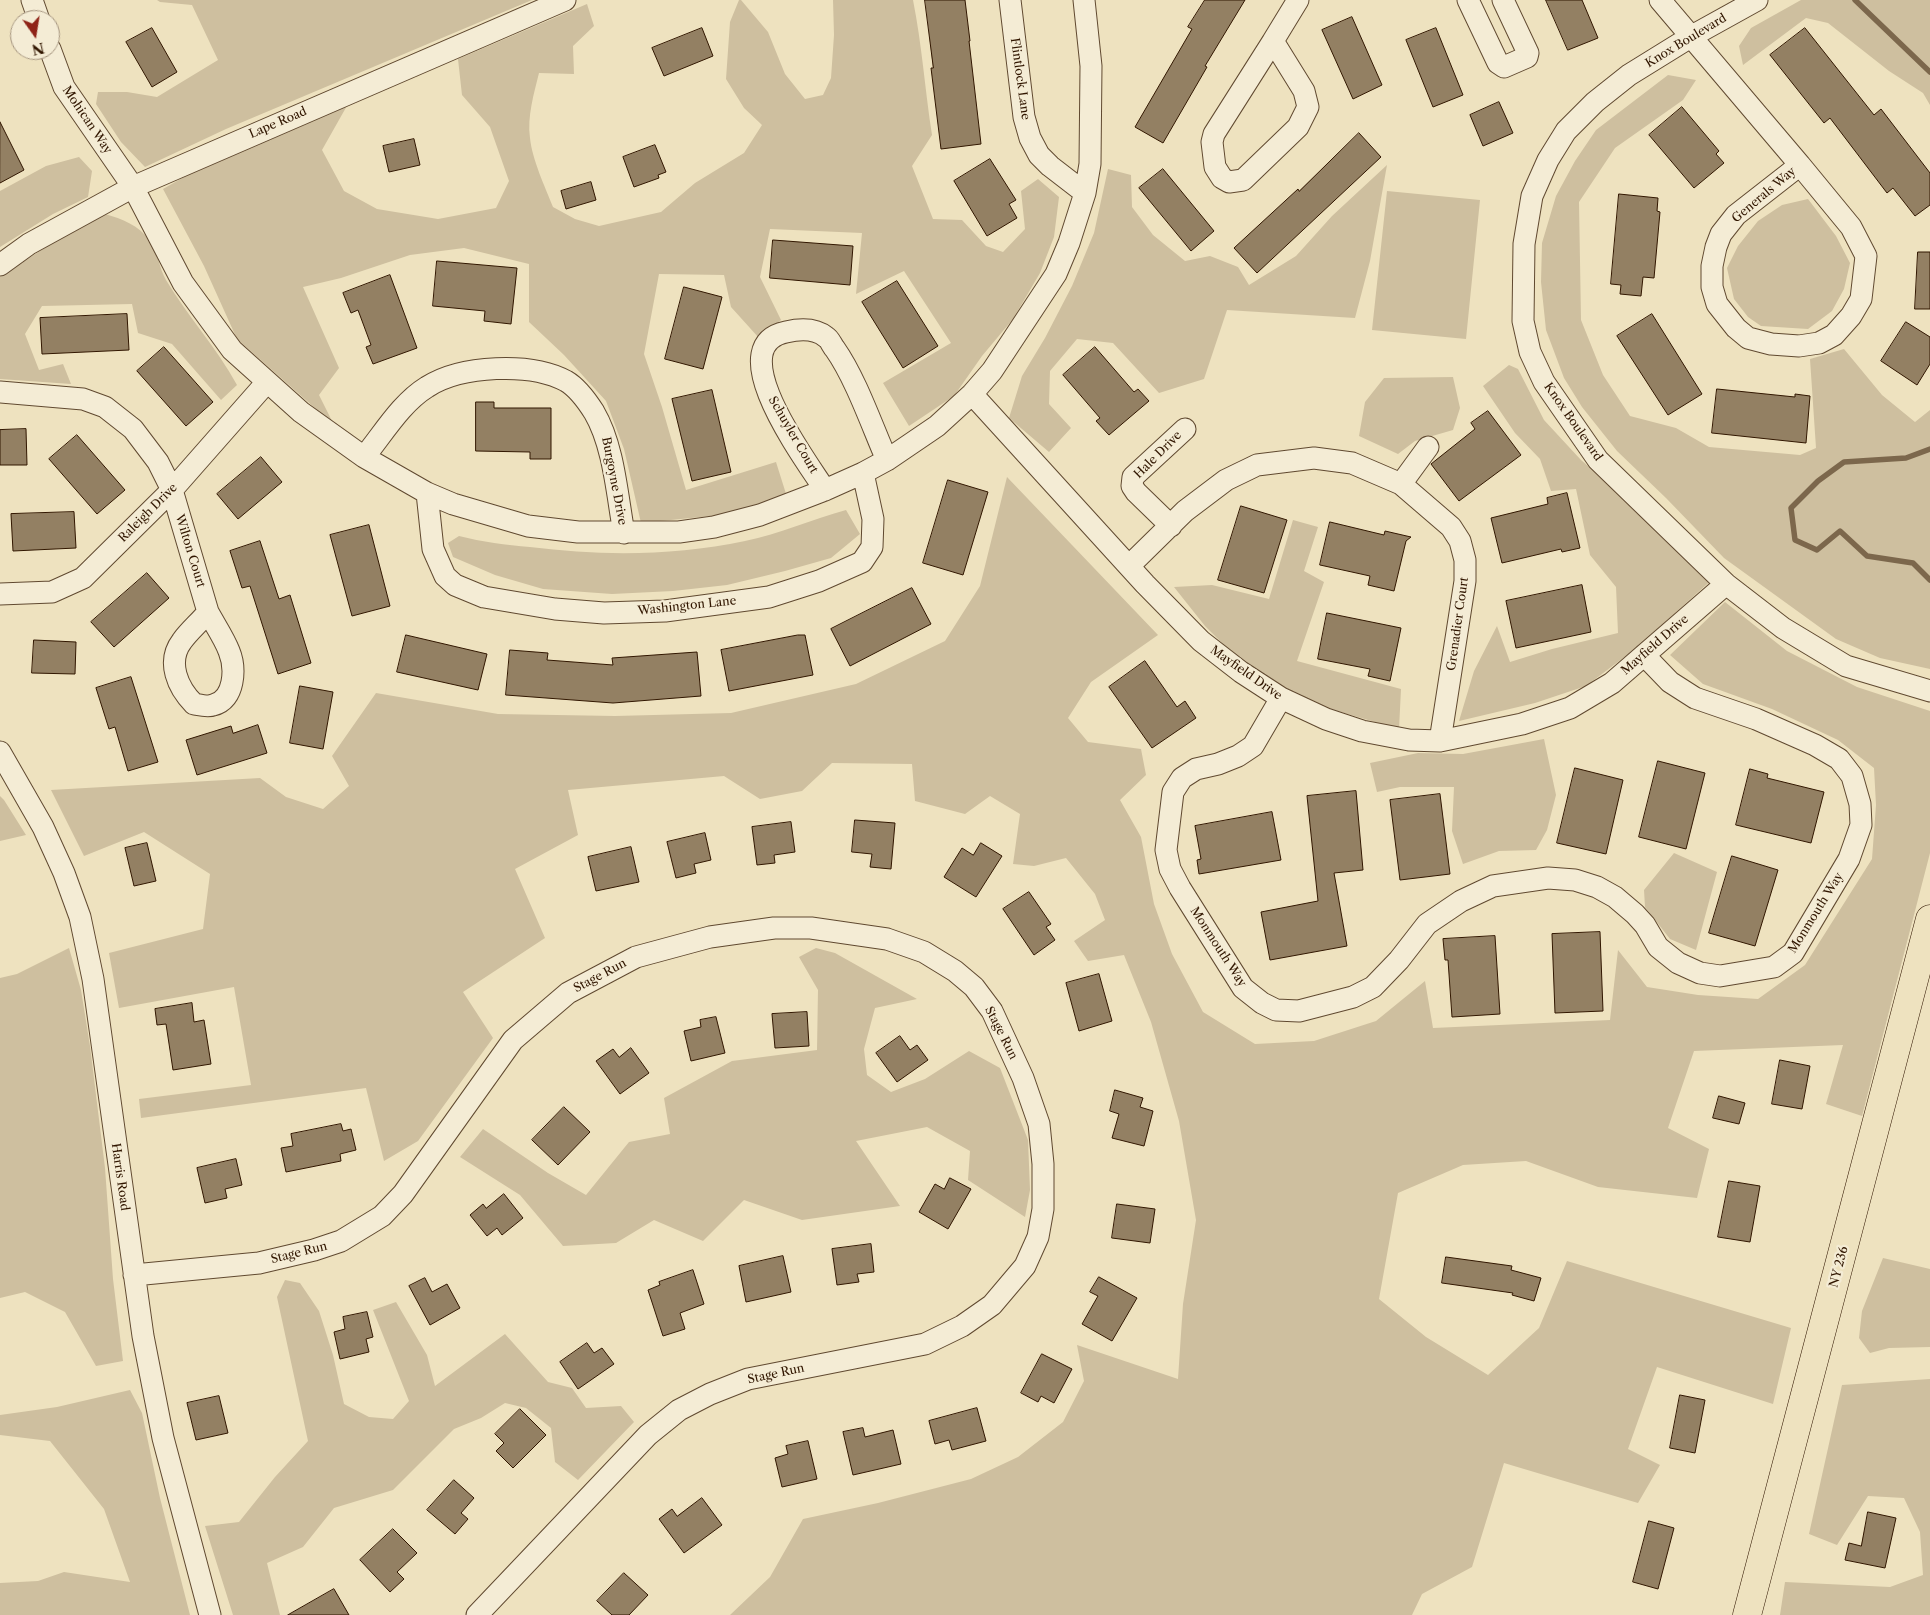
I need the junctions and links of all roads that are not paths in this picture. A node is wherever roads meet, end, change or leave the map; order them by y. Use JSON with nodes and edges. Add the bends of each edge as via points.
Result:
{"nodes":[{"id":1,"x":565,"y":0,"type":"edge"},
{"id":2,"x":1010,"y":0,"type":"edge"},
{"id":3,"x":1084,"y":0,"type":"edge"},
{"id":4,"x":1298,"y":0,"type":"edge"},
{"id":5,"x":1468,"y":0,"type":"edge"},
{"id":6,"x":1502,"y":0,"type":"edge"},
{"id":7,"x":1660,"y":0,"type":"edge"},
{"id":8,"x":1757,"y":0,"type":"edge"},
{"id":9,"x":1692,"y":36,"type":"junction"},
{"id":10,"x":1273,"y":41,"type":"junction"},
{"id":11,"x":54,"y":60,"type":"edge"},
{"id":12,"x":1800,"y":165,"type":"junction"},
{"id":13,"x":133,"y":187,"type":"junction"},
{"id":14,"x":1085,"y":193,"type":"junction"},
{"id":15,"x":0,"y":265,"type":"edge"},
{"id":16,"x":267,"y":382,"type":"junction"},
{"id":17,"x":0,"y":392,"type":"edge"},
{"id":18,"x":972,"y":394,"type":"junction"},
{"id":19,"x":1185,"y":429,"type":"dead end"},
{"id":20,"x":1428,"y":447,"type":"dead end"},
{"id":21,"x":364,"y":457,"type":"junction"},
{"id":22,"x":887,"y":460,"type":"junction"},
{"id":23,"x":863,"y":472,"type":"junction"},
{"id":24,"x":1400,"y":484,"type":"junction"},
{"id":25,"x":172,"y":490,"type":"junction"},
{"id":26,"x":825,"y":490,"type":"junction"},
{"id":27,"x":427,"y":493,"type":"junction"},
{"id":28,"x":1171,"y":526,"type":"junction"},
{"id":29,"x":624,"y":533,"type":"junction"},
{"id":30,"x":1130,"y":565,"type":"junction"},
{"id":31,"x":1726,"y":584,"type":"junction"},
{"id":32,"x":0,"y":594,"type":"edge"},
{"id":33,"x":208,"y":612,"type":"dead end"},
{"id":34,"x":1644,"y":655,"type":"junction"},
{"id":35,"x":1930,"y":691,"type":"edge"},
{"id":36,"x":1281,"y":698,"type":"junction"},
{"id":37,"x":1440,"y":741,"type":"junction"},
{"id":38,"x":0,"y":752,"type":"edge"},
{"id":39,"x":1930,"y":920,"type":"edge"},
{"id":40,"x":134,"y":1275,"type":"junction"},
{"id":41,"x":210,"y":1615,"type":"edge"},
{"id":42,"x":477,"y":1615,"type":"edge"},
{"id":43,"x":1747,"y":1615,"type":"edge"}],
"edges":[{"from":1,"to":13,"type":"street","name":"Lape Road"},
{"from":2,"to":14,"type":"street","name":"Flintlock Lane","via":[[1024,118],[1030,138],[1050,166]]},
{"from":3,"to":14,"type":"street","name":"Mohican Way","via":[[1091,66],[1090,164]]},
{"from":4,"to":10,"type":"street"},
{"from":5,"to":6,"type":"street","via":[[1498,63],[1504,67],[1528,53]]},
{"from":7,"to":9,"type":"street","name":"Generals Way"},
{"from":8,"to":9,"type":"street","name":"Knox Boulevard"},
{"from":9,"to":12,"type":"street","name":"Generals Way"},
{"from":9,"to":31,"type":"street","name":"Knox Boulevard","via":[[1628,75],[1594,102],[1566,131],[1548,160],[1532,196],[1524,244],[1523,321],[1530,352],[1544,382],[1598,460]]},
{"from":10,"to":10,"type":"street","via":[[1214,134],[1215,167],[1229,182],[1243,180],[1250,174],[1298,127],[1308,107],[1304,91]]},
{"from":11,"to":13,"type":"street","name":"Mohican Way","via":[[64,87]]},
{"from":12,"to":12,"type":"street","name":"Generals Way","via":[[1851,227],[1866,256],[1861,299],[1834,335],[1819,343],[1799,346],[1771,344],[1748,338],[1717,304],[1712,287],[1712,266],[1721,234],[1736,215]]},
{"from":13,"to":15,"type":"street","name":"Lape Road","via":[[29,244]]},
{"from":13,"to":16,"type":"street","name":"Mohican Way","via":[[183,283],[232,350]]},
{"from":14,"to":18,"type":"street","name":"Mohican Way","via":[[1056,274],[992,371]]},
{"from":16,"to":21,"type":"street","name":"Mohican Way","via":[[301,412]]},
{"from":16,"to":25,"type":"street","name":"Raleigh Drive"},
{"from":17,"to":25,"type":"street","name":"Wilton Court","via":[[83,399],[105,407],[133,429],[158,462]]},
{"from":18,"to":22,"type":"street","name":"Mohican Way","via":[[937,426]]},
{"from":18,"to":30,"type":"street","name":"Mayfield Drive"},
{"from":19,"to":28,"type":"street","name":"Hale Drive","via":[[1133,477],[1132,486],[1136,492]]},
{"from":20,"to":24,"type":"street"},
{"from":21,"to":27,"type":"street","name":"Mohican Way"},
{"from":21,"to":29,"type":"street","name":"Burgoyne Drive","via":[[406,404],[446,377],[501,368],[545,373],[578,389],[594,412],[610,454]]},
{"from":22,"to":23,"type":"street","name":"Mohican Way"},
{"from":22,"to":26,"type":"street","name":"Schuyler Court","via":[[843,361],[826,337],[807,329],[773,337],[762,350],[765,386],[780,418]]},
{"from":23,"to":26,"type":"street","name":"Mohican Way"},
{"from":23,"to":27,"type":"street","name":"Washington Lane","via":[[873,518],[872,547],[862,562],[819,581],[769,596],[665,611],[604,613],[555,609],[484,597],[455,585],[445,576],[433,549]]},
{"from":24,"to":28,"type":"street","name":"Grenadier Court","via":[[1352,463],[1314,458],[1257,465],[1226,480],[1185,511]]},
{"from":24,"to":37,"type":"street","name":"Grenadier Court","via":[[1451,527],[1460,541],[1465,560],[1466,581]]},
{"from":25,"to":32,"type":"street","name":"Raleigh Drive","via":[[83,578],[52,592]]},
{"from":25,"to":33,"type":"street","name":"Wilton Court"},
{"from":26,"to":29,"type":"street","name":"Mohican Way","via":[[760,515],[714,526],[679,532]]},
{"from":27,"to":29,"type":"street","name":"Mohican Way","via":[[528,526]]},
{"from":28,"to":30,"type":"street","name":"Grenadier Court"},
{"from":30,"to":36,"type":"street","name":"Mayfield Drive","via":[[1201,641],[1240,672]]},
{"from":31,"to":34,"type":"street","name":"Mayfield Drive"},
{"from":31,"to":35,"type":"street","name":"Knox Boulevard","via":[[1783,628],[1846,666]]},
{"from":34,"to":36,"type":"street","name":"Monmouth Way","via":[[1670,682],[1695,698],[1756,719],[1815,745],[1839,759],[1852,776],[1860,804],[1861,825],[1849,859],[1793,953],[1774,967],[1720,976],[1700,973],[1678,963],[1658,947],[1635,914],[1616,897],[1575,880],[1548,878],[1493,886],[1460,901],[1427,924],[1373,987],[1299,1010],[1276,1010],[1262,1003],[1243,988],[1180,888],[1170,869],[1166,850],[1174,792],[1182,778],[1196,769],[1238,756],[1253,746]]},
{"from":34,"to":37,"type":"street","name":"Mayfield Drive","via":[[1612,683],[1570,708],[1522,724]]},
{"from":36,"to":37,"type":"street","name":"Mayfield Drive","via":[[1362,731],[1409,740]]},
{"from":38,"to":40,"type":"street","name":"Harris Road","via":[[42,827],[80,917],[93,978]]},
{"from":39,"to":43,"type":"main road","name":"NY 236","number":"NY 236"},
{"from":40,"to":41,"type":"street","name":"Harris Road","via":[[163,1438]]},
{"from":40,"to":42,"type":"street","name":"Stage Run","via":[[259,1262],[341,1242],[382,1216],[403,1194],[513,1040],[568,993],[636,957],[710,937],[774,928],[811,928],[887,939],[924,952],[956,971],[974,987],[992,1011],[1024,1078],[1038,1124],[1043,1164],[1043,1209],[1038,1237],[1024,1266],[992,1305],[962,1326],[925,1344],[748,1379],[679,1410],[648,1435]]}]}
